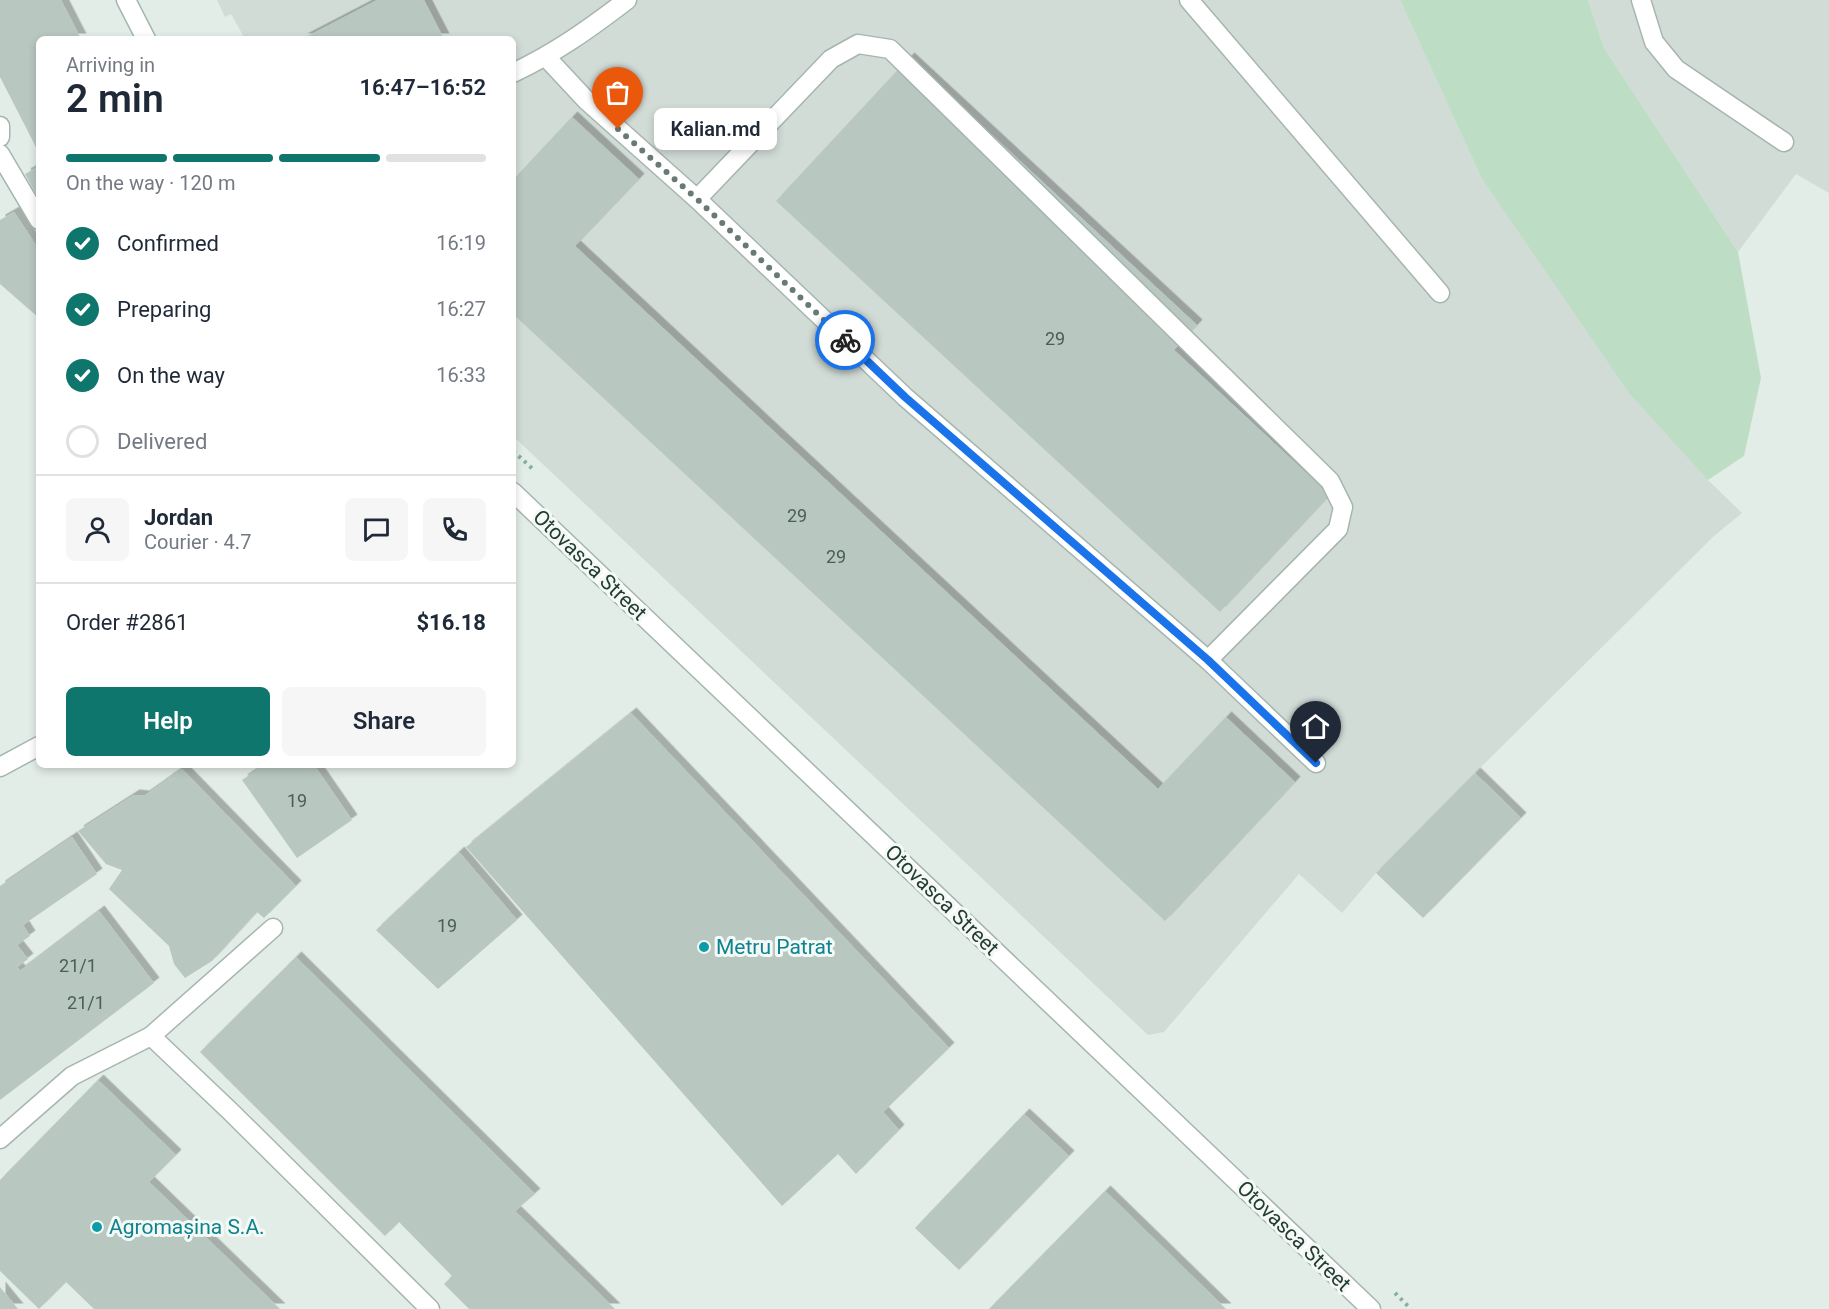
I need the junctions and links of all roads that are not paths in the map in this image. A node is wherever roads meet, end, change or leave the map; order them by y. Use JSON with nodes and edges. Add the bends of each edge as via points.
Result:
{"nodes":[{"id":1,"x":126,"y":0,"type":"edge"},
{"id":2,"x":627,"y":0,"type":"edge"},
{"id":3,"x":1189,"y":0,"type":"edge"},
{"id":4,"x":1641,"y":0,"type":"edge"},
{"id":5,"x":144,"y":36,"type":"edge"},
{"id":6,"x":546,"y":57,"type":"junction"},
{"id":7,"x":516,"y":72,"type":"edge"},
{"id":8,"x":0,"y":126,"type":"edge"},
{"id":9,"x":0,"y":137,"type":"edge"},
{"id":10,"x":1784,"y":142,"type":"dead end"},
{"id":11,"x":0,"y":154,"type":"edge"},
{"id":12,"x":697,"y":199,"type":"junction"},
{"id":13,"x":36,"y":215,"type":"edge"},
{"id":14,"x":1440,"y":293,"type":"dead end"},
{"id":15,"x":516,"y":495,"type":"edge"},
{"id":16,"x":1208,"y":660,"type":"junction"},
{"id":17,"x":36,"y":748,"type":"edge"},
{"id":18,"x":1316,"y":763,"type":"dead end"},
{"id":19,"x":0,"y":767,"type":"edge"},
{"id":20,"x":273,"y":928,"type":"dead end"},
{"id":21,"x":151,"y":1036,"type":"junction"},
{"id":22,"x":0,"y":1138,"type":"edge"},
{"id":23,"x":430,"y":1309,"type":"edge"},
{"id":24,"x":1371,"y":1309,"type":"edge"}],
"edges":[{"from":1,"to":5,"type":"street"},
{"from":2,"to":6,"type":"street"},
{"from":3,"to":14,"type":"street"},
{"from":4,"to":10,"type":"street","via":[[1654,42],[1676,69]]},
{"from":6,"to":7,"type":"street"},
{"from":6,"to":12,"type":"street","via":[[587,101]]},
{"from":8,"to":9,"type":"street"},
{"from":11,"to":13,"type":"street"},
{"from":12,"to":16,"type":"street","via":[[905,397]]},
{"from":12,"to":16,"type":"street","via":[[831,59],[858,44],[890,49],[1330,481],[1343,507],[1338,529]]},
{"from":15,"to":24,"type":"street","name":"Otovasca Street"},
{"from":16,"to":18,"type":"street"},
{"from":17,"to":19,"type":"street"},
{"from":20,"to":21,"type":"street"},
{"from":21,"to":22,"type":"street","via":[[72,1076]]},
{"from":21,"to":23,"type":"street"}]}
